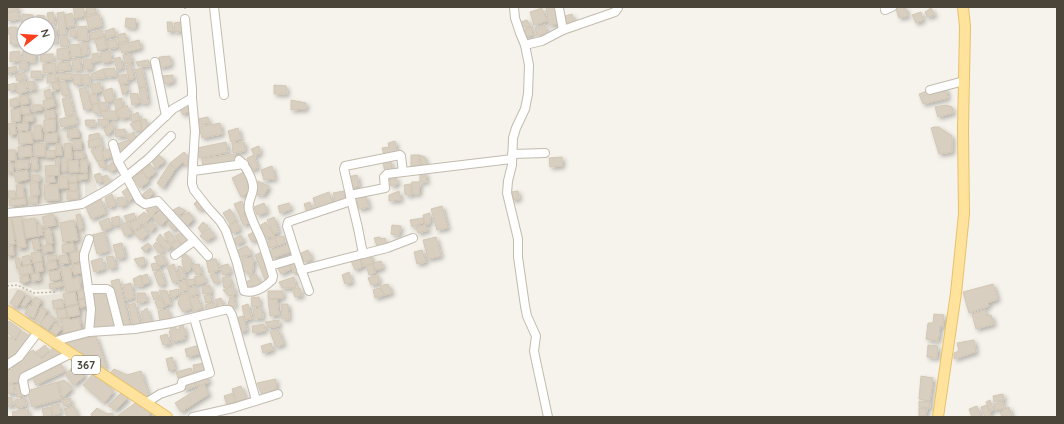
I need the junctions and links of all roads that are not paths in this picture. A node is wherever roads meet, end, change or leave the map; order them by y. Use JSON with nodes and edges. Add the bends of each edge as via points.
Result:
{"nodes":[{"id":1,"x":214,"y":7,"type":"edge"},
{"id":2,"x":618,"y":7,"type":"edge"},
{"id":3,"x":963,"y":7,"type":"edge"},
{"id":4,"x":514,"y":8,"type":"dead end"},
{"id":5,"x":559,"y":8,"type":"edge"},
{"id":6,"x":185,"y":19,"type":"dead end"},
{"id":7,"x":563,"y":30,"type":"junction"},
{"id":8,"x":525,"y":45,"type":"junction"},
{"id":9,"x":155,"y":62,"type":"dead end"},
{"id":10,"x":964,"y":81,"type":"junction"},
{"id":11,"x":930,"y":90,"type":"dead end"},
{"id":12,"x":224,"y":95,"type":"dead end"},
{"id":13,"x":192,"y":98,"type":"junction"},
{"id":14,"x":166,"y":116,"type":"junction"},
{"id":15,"x":172,"y":136,"type":"dead end"},
{"id":16,"x":113,"y":144,"type":"dead end"},
{"id":17,"x":545,"y":153,"type":"dead end"},
{"id":18,"x":512,"y":156,"type":"junction"},
{"id":19,"x":118,"y":160,"type":"junction"},
{"id":20,"x":193,"y":171,"type":"junction"},
{"id":21,"x":404,"y":172,"type":"junction"},
{"id":22,"x":127,"y":176,"type":"junction"},
{"id":23,"x":350,"y":198,"type":"junction"},
{"id":24,"x":7,"y":212,"type":"edge"},
{"id":25,"x":89,"y":238,"type":"dead end"},
{"id":26,"x":413,"y":238,"type":"dead end"},
{"id":27,"x":194,"y":241,"type":"junction"},
{"id":28,"x":363,"y":254,"type":"junction"},
{"id":29,"x":175,"y":255,"type":"dead end"},
{"id":30,"x":208,"y":256,"type":"dead end"},
{"id":31,"x":298,"y":258,"type":"junction"},
{"id":32,"x":270,"y":266,"type":"junction"},
{"id":33,"x":301,"y":270,"type":"junction"},
{"id":34,"x":88,"y":289,"type":"junction"},
{"id":35,"x":308,"y":291,"type":"dead end"},
{"id":36,"x":7,"y":311,"type":"edge"},
{"id":37,"x":194,"y":318,"type":"junction"},
{"id":38,"x":120,"y":330,"type":"junction"},
{"id":39,"x":38,"y":332,"type":"junction"},
{"id":40,"x":89,"y":332,"type":"junction"},
{"id":41,"x":53,"y":342,"type":"junction"},
{"id":42,"x":70,"y":354,"type":"junction"},
{"id":43,"x":7,"y":365,"type":"edge"},
{"id":44,"x":25,"y":391,"type":"dead end"},
{"id":45,"x":278,"y":394,"type":"dead end"},
{"id":46,"x":256,"y":400,"type":"junction"},
{"id":47,"x":146,"y":403,"type":"junction"},
{"id":48,"x":155,"y":414,"type":"edge"},
{"id":49,"x":166,"y":417,"type":"edge"},
{"id":50,"x":193,"y":417,"type":"edge"},
{"id":51,"x":548,"y":417,"type":"edge"},
{"id":52,"x":938,"y":417,"type":"edge"}],
"edges":[{"from":1,"to":12,"type":"street"},
{"from":2,"to":7,"type":"street","via":[[615,12]]},
{"from":3,"to":10,"type":"main road"},
{"from":4,"to":8,"type":"street"},
{"from":5,"to":7,"type":"street"},
{"from":6,"to":13,"type":"street"},
{"from":7,"to":8,"type":"street","via":[[542,41]]},
{"from":8,"to":18,"type":"street","via":[[529,65],[528,100],[513,138]]},
{"from":9,"to":14,"type":"street"},
{"from":10,"to":11,"type":"street"},
{"from":10,"to":52,"type":"main road","via":[[964,214],[956,293]]},
{"from":13,"to":14,"type":"street","via":[[176,106]]},
{"from":13,"to":20,"type":"street","via":[[195,131]]},
{"from":14,"to":19,"type":"street"},
{"from":15,"to":22,"type":"street"},
{"from":16,"to":19,"type":"street"},
{"from":17,"to":18,"type":"street"},
{"from":18,"to":21,"type":"street"},
{"from":18,"to":51,"type":"street","via":[[507,193],[518,239],[518,257],[527,316],[536,336],[535,356]]},
{"from":19,"to":22,"type":"street"},
{"from":20,"to":32,"type":"street","via":[[241,162],[248,171],[253,186],[249,210]]},
{"from":20,"to":32,"type":"street","via":[[194,190],[226,231],[244,291],[260,289],[272,280]]},
{"from":21,"to":23,"type":"street","via":[[385,175],[385,188]]},
{"from":21,"to":23,"type":"street","via":[[400,155],[345,166]]},
{"from":22,"to":24,"type":"street","via":[[82,204]]},
{"from":22,"to":27,"type":"street","via":[[142,203],[158,202]]},
{"from":23,"to":28,"type":"street"},
{"from":23,"to":31,"type":"street","via":[[288,222],[286,226]]},
{"from":25,"to":34,"type":"street","via":[[84,254]]},
{"from":26,"to":28,"type":"street"},
{"from":27,"to":29,"type":"street"},
{"from":27,"to":30,"type":"street"},
{"from":28,"to":33,"type":"street"},
{"from":31,"to":32,"type":"street"},
{"from":31,"to":33,"type":"street"},
{"from":33,"to":35,"type":"street"},
{"from":34,"to":38,"type":"street","via":[[110,291]]},
{"from":34,"to":40,"type":"street","via":[[91,309]]},
{"from":36,"to":39,"type":"main road","number":"367"},
{"from":37,"to":38,"type":"street"},
{"from":37,"to":46,"type":"street","via":[[229,310]]},
{"from":37,"to":47,"type":"street","via":[[210,373],[182,382],[181,388],[160,394]]},
{"from":38,"to":40,"type":"street"},
{"from":39,"to":41,"type":"main road","number":"367"},
{"from":39,"to":43,"type":"street","via":[[19,357]]},
{"from":40,"to":41,"type":"street"},
{"from":41,"to":42,"type":"main road","number":"367"},
{"from":42,"to":44,"type":"street","via":[[24,377]]},
{"from":42,"to":47,"type":"main road","number":"367"},
{"from":45,"to":46,"type":"street"},
{"from":46,"to":50,"type":"street"},
{"from":47,"to":48,"type":"main road","number":"367"},
{"from":48,"to":49,"type":"main road","number":"367"}]}
